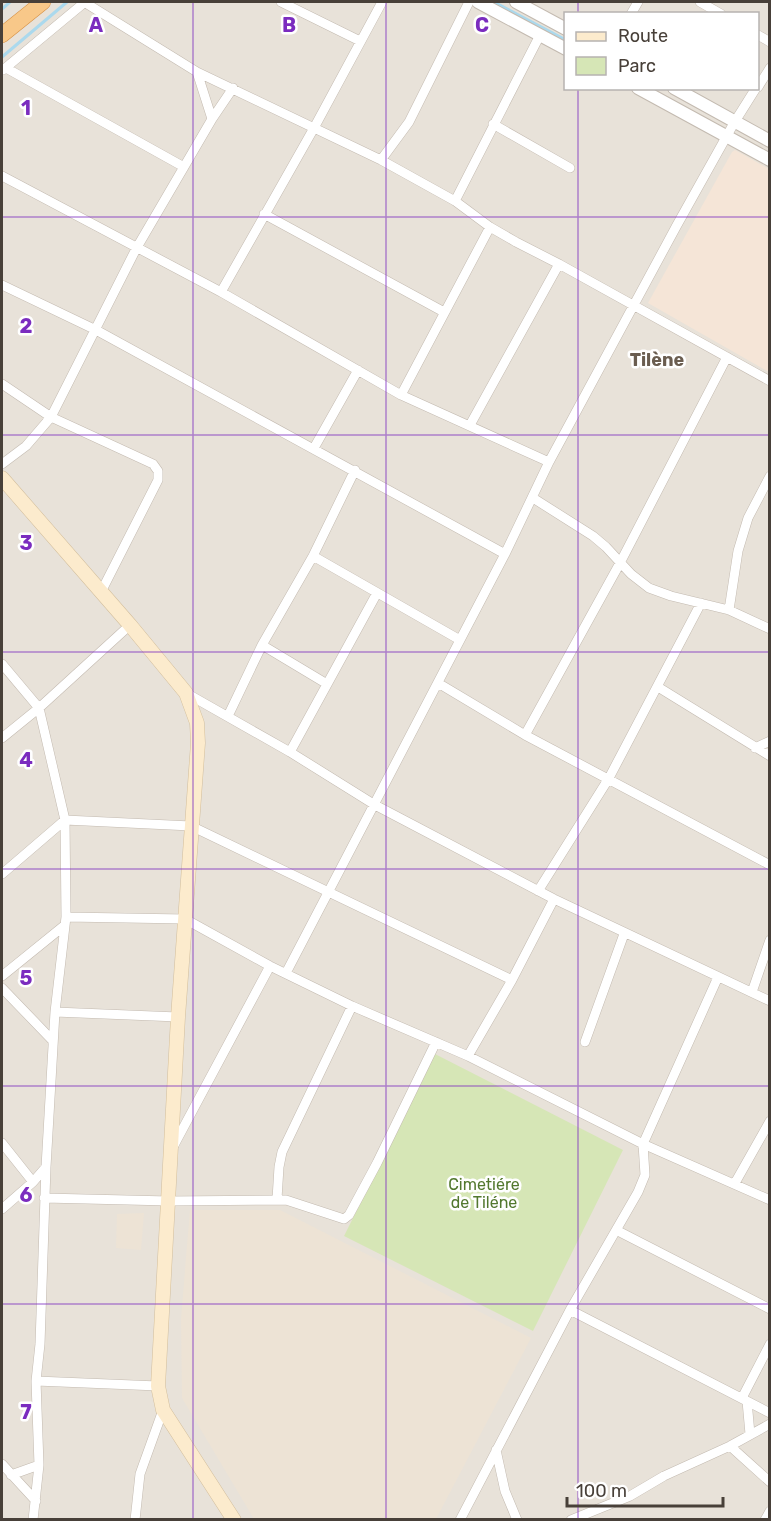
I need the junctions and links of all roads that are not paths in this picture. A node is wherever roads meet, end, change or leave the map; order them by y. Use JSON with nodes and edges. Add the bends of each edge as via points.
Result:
{"nodes":[{"id":1,"x":43,"y":2,"type":"edge"},
{"id":2,"x":85,"y":2,"type":"edge"},
{"id":3,"x":281,"y":2,"type":"edge"},
{"id":4,"x":382,"y":2,"type":"edge"},
{"id":5,"x":469,"y":2,"type":"edge"},
{"id":6,"x":478,"y":2,"type":"edge"},
{"id":7,"x":516,"y":2,"type":"edge"},
{"id":8,"x":700,"y":2,"type":"edge"},
{"id":9,"x":718,"y":12,"type":"edge"},
{"id":10,"x":564,"y":27,"type":"edge"},
{"id":11,"x":2,"y":35,"type":"edge"},
{"id":12,"x":540,"y":35,"type":"junction"},
{"id":13,"x":360,"y":41,"type":"junction"},
{"id":14,"x":564,"y":48,"type":"edge"},
{"id":15,"x":770,"y":68,"type":"edge"},
{"id":16,"x":4,"y":70,"type":"edge"},
{"id":17,"x":197,"y":72,"type":"junction"},
{"id":18,"x":759,"y":85,"type":"edge"},
{"id":19,"x":233,"y":88,"type":"junction"},
{"id":20,"x":642,"y":90,"type":"edge"},
{"id":21,"x":677,"y":90,"type":"edge"},
{"id":22,"x":756,"y":90,"type":"edge"},
{"id":23,"x":212,"y":119,"type":"junction"},
{"id":24,"x":734,"y":123,"type":"junction"},
{"id":25,"x":493,"y":124,"type":"junction"},
{"id":26,"x":314,"y":128,"type":"junction"},
{"id":27,"x":728,"y":137,"type":"junction"},
{"id":28,"x":770,"y":141,"type":"edge"},
{"id":29,"x":381,"y":160,"type":"junction"},
{"id":30,"x":770,"y":160,"type":"edge"},
{"id":31,"x":184,"y":167,"type":"junction"},
{"id":32,"x":570,"y":168,"type":"dead end"},
{"id":33,"x":2,"y":176,"type":"edge"},
{"id":34,"x":455,"y":201,"type":"junction"},
{"id":35,"x":264,"y":214,"type":"junction"},
{"id":36,"x":490,"y":227,"type":"junction"},
{"id":37,"x":136,"y":249,"type":"junction"},
{"id":38,"x":559,"y":264,"type":"junction"},
{"id":39,"x":2,"y":285,"type":"edge"},
{"id":40,"x":221,"y":292,"type":"junction"},
{"id":41,"x":633,"y":306,"type":"junction"},
{"id":42,"x":444,"y":312,"type":"junction"},
{"id":43,"x":96,"y":330,"type":"junction"},
{"id":44,"x":727,"y":357,"type":"junction"},
{"id":45,"x":358,"y":370,"type":"junction"},
{"id":46,"x":770,"y":381,"type":"edge"},
{"id":47,"x":2,"y":384,"type":"edge"},
{"id":48,"x":401,"y":394,"type":"junction"},
{"id":49,"x":51,"y":417,"type":"junction"},
{"id":50,"x":470,"y":425,"type":"junction"},
{"id":51,"x":314,"y":448,"type":"junction"},
{"id":52,"x":549,"y":462,"type":"junction"},
{"id":53,"x":2,"y":464,"type":"edge"},
{"id":54,"x":355,"y":470,"type":"junction"},
{"id":55,"x":770,"y":476,"type":"edge"},
{"id":56,"x":2,"y":478,"type":"edge"},
{"id":57,"x":533,"y":498,"type":"junction"},
{"id":58,"x":504,"y":554,"type":"junction"},
{"id":59,"x":313,"y":556,"type":"junction"},
{"id":60,"x":620,"y":563,"type":"junction"},
{"id":61,"x":101,"y":592,"type":"junction"},
{"id":62,"x":377,"y":593,"type":"junction"},
{"id":63,"x":701,"y":603,"type":"junction"},
{"id":64,"x":729,"y":610,"type":"junction"},
{"id":65,"x":130,"y":625,"type":"junction"},
{"id":66,"x":770,"y":629,"type":"edge"},
{"id":67,"x":460,"y":640,"type":"junction"},
{"id":68,"x":262,"y":645,"type":"junction"},
{"id":69,"x":2,"y":664,"type":"edge"},
{"id":70,"x":438,"y":682,"type":"junction"},
{"id":71,"x":327,"y":684,"type":"junction"},
{"id":72,"x":658,"y":687,"type":"junction"},
{"id":73,"x":186,"y":693,"type":"junction"},
{"id":74,"x":39,"y":708,"type":"junction"},
{"id":75,"x":228,"y":716,"type":"junction"},
{"id":76,"x":525,"y":735,"type":"junction"},
{"id":77,"x":2,"y":738,"type":"edge"},
{"id":78,"x":770,"y":741,"type":"edge"},
{"id":79,"x":755,"y":748,"type":"junction"},
{"id":80,"x":290,"y":752,"type":"junction"},
{"id":81,"x":770,"y":756,"type":"edge"},
{"id":82,"x":609,"y":778,"type":"junction"},
{"id":83,"x":375,"y":805,"type":"junction"},
{"id":84,"x":65,"y":820,"type":"junction"},
{"id":85,"x":191,"y":826,"type":"junction"},
{"id":86,"x":770,"y":865,"type":"edge"},
{"id":87,"x":2,"y":874,"type":"edge"},
{"id":88,"x":538,"y":891,"type":"junction"},
{"id":89,"x":327,"y":893,"type":"junction"},
{"id":90,"x":554,"y":899,"type":"junction"},
{"id":91,"x":185,"y":919,"type":"junction"},
{"id":92,"x":65,"y":921,"type":"junction"},
{"id":93,"x":624,"y":934,"type":"junction"},
{"id":94,"x":770,"y":940,"type":"edge"},
{"id":95,"x":270,"y":966,"type":"junction"},
{"id":96,"x":286,"y":973,"type":"junction"},
{"id":97,"x":2,"y":976,"type":"edge"},
{"id":98,"x":718,"y":977,"type":"junction"},
{"id":99,"x":512,"y":980,"type":"junction"},
{"id":100,"x":2,"y":988,"type":"edge"},
{"id":101,"x":752,"y":992,"type":"junction"},
{"id":102,"x":770,"y":1001,"type":"edge"},
{"id":103,"x":352,"y":1006,"type":"junction"},
{"id":104,"x":55,"y":1012,"type":"junction"},
{"id":105,"x":178,"y":1017,"type":"junction"},
{"id":106,"x":53,"y":1041,"type":"junction"},
{"id":107,"x":436,"y":1042,"type":"junction"},
{"id":108,"x":585,"y":1042,"type":"dead end"},
{"id":109,"x":468,"y":1056,"type":"junction"},
{"id":110,"x":770,"y":1121,"type":"edge"},
{"id":111,"x":2,"y":1143,"type":"edge"},
{"id":112,"x":644,"y":1144,"type":"junction"},
{"id":113,"x":171,"y":1152,"type":"junction"},
{"id":114,"x":45,"y":1167,"type":"junction"},
{"id":115,"x":33,"y":1182,"type":"junction"},
{"id":116,"x":735,"y":1183,"type":"junction"},
{"id":117,"x":44,"y":1198,"type":"junction"},
{"id":118,"x":278,"y":1199,"type":"junction"},
{"id":119,"x":770,"y":1200,"type":"edge"},
{"id":120,"x":169,"y":1201,"type":"junction"},
{"id":121,"x":2,"y":1209,"type":"edge"},
{"id":122,"x":616,"y":1230,"type":"junction"},
{"id":123,"x":770,"y":1309,"type":"edge"},
{"id":124,"x":570,"y":1310,"type":"junction"},
{"id":125,"x":770,"y":1344,"type":"edge"},
{"id":126,"x":36,"y":1381,"type":"junction"},
{"id":127,"x":158,"y":1386,"type":"junction"},
{"id":128,"x":744,"y":1399,"type":"junction"},
{"id":129,"x":163,"y":1410,"type":"junction"},
{"id":130,"x":770,"y":1413,"type":"edge"},
{"id":131,"x":770,"y":1424,"type":"edge"},
{"id":132,"x":750,"y":1434,"type":"junction"},
{"id":133,"x":730,"y":1446,"type":"junction"},
{"id":134,"x":496,"y":1450,"type":"junction"},
{"id":135,"x":2,"y":1464,"type":"edge"},
{"id":136,"x":39,"y":1465,"type":"junction"},
{"id":137,"x":11,"y":1475,"type":"junction"},
{"id":138,"x":770,"y":1482,"type":"edge"},
{"id":139,"x":36,"y":1501,"type":"junction"},
{"id":140,"x":770,"y":1511,"type":"edge"},
{"id":141,"x":33,"y":1520,"type":"edge"},
{"id":142,"x":135,"y":1520,"type":"edge"},
{"id":143,"x":234,"y":1520,"type":"edge"},
{"id":144,"x":460,"y":1520,"type":"edge"},
{"id":145,"x":517,"y":1520,"type":"edge"},
{"id":146,"x":571,"y":1520,"type":"edge"},
{"id":147,"x":765,"y":1520,"type":"edge"}],
"edges":[{"from":1,"to":11,"type":"highway"},
{"from":2,"to":16,"type":"street"},
{"from":2,"to":17,"type":"street"},
{"from":3,"to":13,"type":"street"},
{"from":4,"to":13,"type":"street"},
{"from":5,"to":29,"type":"street","via":[[409,122]]},
{"from":6,"to":12,"type":"street"},
{"from":7,"to":10,"type":"street"},
{"from":8,"to":9,"type":"street"},
{"from":12,"to":14,"type":"street"},
{"from":12,"to":25,"type":"street"},
{"from":13,"to":26,"type":"street"},
{"from":15,"to":18,"type":"street"},
{"from":16,"to":31,"type":"street"},
{"from":17,"to":19,"type":"street"},
{"from":17,"to":23,"type":"street"},
{"from":19,"to":23,"type":"street"},
{"from":19,"to":26,"type":"street"},
{"from":20,"to":27,"type":"street"},
{"from":21,"to":24,"type":"street"},
{"from":22,"to":24,"type":"street"},
{"from":23,"to":31,"type":"street"},
{"from":24,"to":27,"type":"street"},
{"from":24,"to":28,"type":"street"},
{"from":25,"to":32,"type":"street"},
{"from":25,"to":34,"type":"street"},
{"from":26,"to":29,"type":"street"},
{"from":26,"to":35,"type":"street"},
{"from":27,"to":30,"type":"street"},
{"from":27,"to":41,"type":"street"},
{"from":29,"to":34,"type":"street"},
{"from":31,"to":37,"type":"street"},
{"from":33,"to":37,"type":"street"},
{"from":34,"to":36,"type":"street"},
{"from":35,"to":40,"type":"street"},
{"from":35,"to":42,"type":"street"},
{"from":36,"to":38,"type":"street"},
{"from":36,"to":42,"type":"street"},
{"from":37,"to":40,"type":"street"},
{"from":37,"to":43,"type":"street"},
{"from":38,"to":41,"type":"street"},
{"from":38,"to":50,"type":"street"},
{"from":39,"to":43,"type":"street"},
{"from":40,"to":45,"type":"street"},
{"from":41,"to":44,"type":"street"},
{"from":41,"to":52,"type":"street"},
{"from":42,"to":48,"type":"street"},
{"from":43,"to":49,"type":"street"},
{"from":43,"to":51,"type":"street"},
{"from":44,"to":46,"type":"street"},
{"from":44,"to":60,"type":"street"},
{"from":45,"to":48,"type":"street"},
{"from":45,"to":51,"type":"street"},
{"from":47,"to":49,"type":"street"},
{"from":48,"to":50,"type":"street"},
{"from":49,"to":53,"type":"street","via":[[31,441]]},
{"from":49,"to":61,"type":"street","via":[[153,464],[158,471],[158,480]]},
{"from":50,"to":52,"type":"street"},
{"from":51,"to":54,"type":"street"},
{"from":52,"to":57,"type":"street"},
{"from":54,"to":58,"type":"street"},
{"from":54,"to":59,"type":"street"},
{"from":55,"to":64,"type":"street","via":[[748,518],[738,551]]},
{"from":56,"to":61,"type":"main road"},
{"from":57,"to":58,"type":"street"},
{"from":57,"to":60,"type":"street","via":[[593,536]]},
{"from":58,"to":67,"type":"street"},
{"from":59,"to":62,"type":"street"},
{"from":59,"to":68,"type":"street"},
{"from":60,"to":63,"type":"street","via":[[649,588]]},
{"from":60,"to":76,"type":"street"},
{"from":61,"to":65,"type":"main road"},
{"from":62,"to":67,"type":"street"},
{"from":62,"to":71,"type":"street"},
{"from":63,"to":64,"type":"street"},
{"from":63,"to":72,"type":"street"},
{"from":64,"to":66,"type":"street"},
{"from":65,"to":73,"type":"main road"},
{"from":65,"to":74,"type":"street"},
{"from":67,"to":70,"type":"street"},
{"from":68,"to":71,"type":"street"},
{"from":68,"to":75,"type":"street"},
{"from":69,"to":74,"type":"street"},
{"from":70,"to":76,"type":"street"},
{"from":70,"to":83,"type":"street"},
{"from":71,"to":80,"type":"street"},
{"from":72,"to":79,"type":"street"},
{"from":72,"to":82,"type":"street"},
{"from":73,"to":75,"type":"street"},
{"from":73,"to":85,"type":"main road","via":[[197,723],[198,743]]},
{"from":74,"to":77,"type":"street"},
{"from":74,"to":84,"type":"street"},
{"from":75,"to":80,"type":"street"},
{"from":76,"to":82,"type":"street"},
{"from":78,"to":79,"type":"street"},
{"from":79,"to":81,"type":"street"},
{"from":80,"to":83,"type":"street"},
{"from":82,"to":86,"type":"street"},
{"from":82,"to":88,"type":"street"},
{"from":83,"to":88,"type":"street"},
{"from":83,"to":89,"type":"street"},
{"from":84,"to":85,"type":"street"},
{"from":84,"to":87,"type":"street"},
{"from":84,"to":92,"type":"street"},
{"from":85,"to":89,"type":"street"},
{"from":85,"to":91,"type":"main road"},
{"from":88,"to":90,"type":"street"},
{"from":89,"to":96,"type":"street"},
{"from":89,"to":99,"type":"street"},
{"from":90,"to":93,"type":"street"},
{"from":90,"to":99,"type":"street"},
{"from":91,"to":92,"type":"street"},
{"from":91,"to":95,"type":"street"},
{"from":91,"to":105,"type":"main road"},
{"from":92,"to":97,"type":"street"},
{"from":92,"to":104,"type":"street"},
{"from":93,"to":98,"type":"street"},
{"from":93,"to":108,"type":"street"},
{"from":94,"to":101,"type":"street"},
{"from":95,"to":96,"type":"street"},
{"from":95,"to":113,"type":"street"},
{"from":96,"to":103,"type":"street"},
{"from":98,"to":101,"type":"street"},
{"from":98,"to":112,"type":"street"},
{"from":99,"to":109,"type":"street"},
{"from":100,"to":106,"type":"street"},
{"from":101,"to":102,"type":"street"},
{"from":103,"to":107,"type":"street"},
{"from":103,"to":118,"type":"street","via":[[282,1152]]},
{"from":104,"to":105,"type":"street"},
{"from":104,"to":106,"type":"street"},
{"from":105,"to":113,"type":"main road"},
{"from":106,"to":114,"type":"street"},
{"from":107,"to":109,"type":"street"},
{"from":107,"to":118,"type":"street","via":[[349,1215],[340,1219]]},
{"from":109,"to":112,"type":"street"},
{"from":110,"to":116,"type":"street"},
{"from":111,"to":115,"type":"street"},
{"from":112,"to":116,"type":"street"},
{"from":112,"to":122,"type":"street","via":[[645,1175]]},
{"from":113,"to":120,"type":"main road"},
{"from":114,"to":115,"type":"street"},
{"from":114,"to":117,"type":"street"},
{"from":115,"to":121,"type":"street"},
{"from":116,"to":119,"type":"street"},
{"from":117,"to":120,"type":"street"},
{"from":117,"to":126,"type":"street"},
{"from":118,"to":120,"type":"street"},
{"from":120,"to":127,"type":"main road"},
{"from":122,"to":123,"type":"street"},
{"from":122,"to":124,"type":"street"},
{"from":124,"to":128,"type":"street"},
{"from":124,"to":134,"type":"street"},
{"from":125,"to":128,"type":"street"},
{"from":126,"to":127,"type":"street"},
{"from":126,"to":136,"type":"street"},
{"from":127,"to":129,"type":"main road"},
{"from":128,"to":130,"type":"street"},
{"from":128,"to":132,"type":"street"},
{"from":129,"to":142,"type":"street","via":[[140,1474]]},
{"from":129,"to":143,"type":"main road"},
{"from":131,"to":132,"type":"street"},
{"from":132,"to":133,"type":"street"},
{"from":133,"to":138,"type":"street"},
{"from":133,"to":146,"type":"street","via":[[612,1505]]},
{"from":134,"to":144,"type":"street"},
{"from":134,"to":145,"type":"street"},
{"from":135,"to":137,"type":"street"},
{"from":136,"to":137,"type":"street"},
{"from":136,"to":139,"type":"street"},
{"from":137,"to":139,"type":"street"},
{"from":139,"to":141,"type":"street"},
{"from":140,"to":147,"type":"street"}]}
